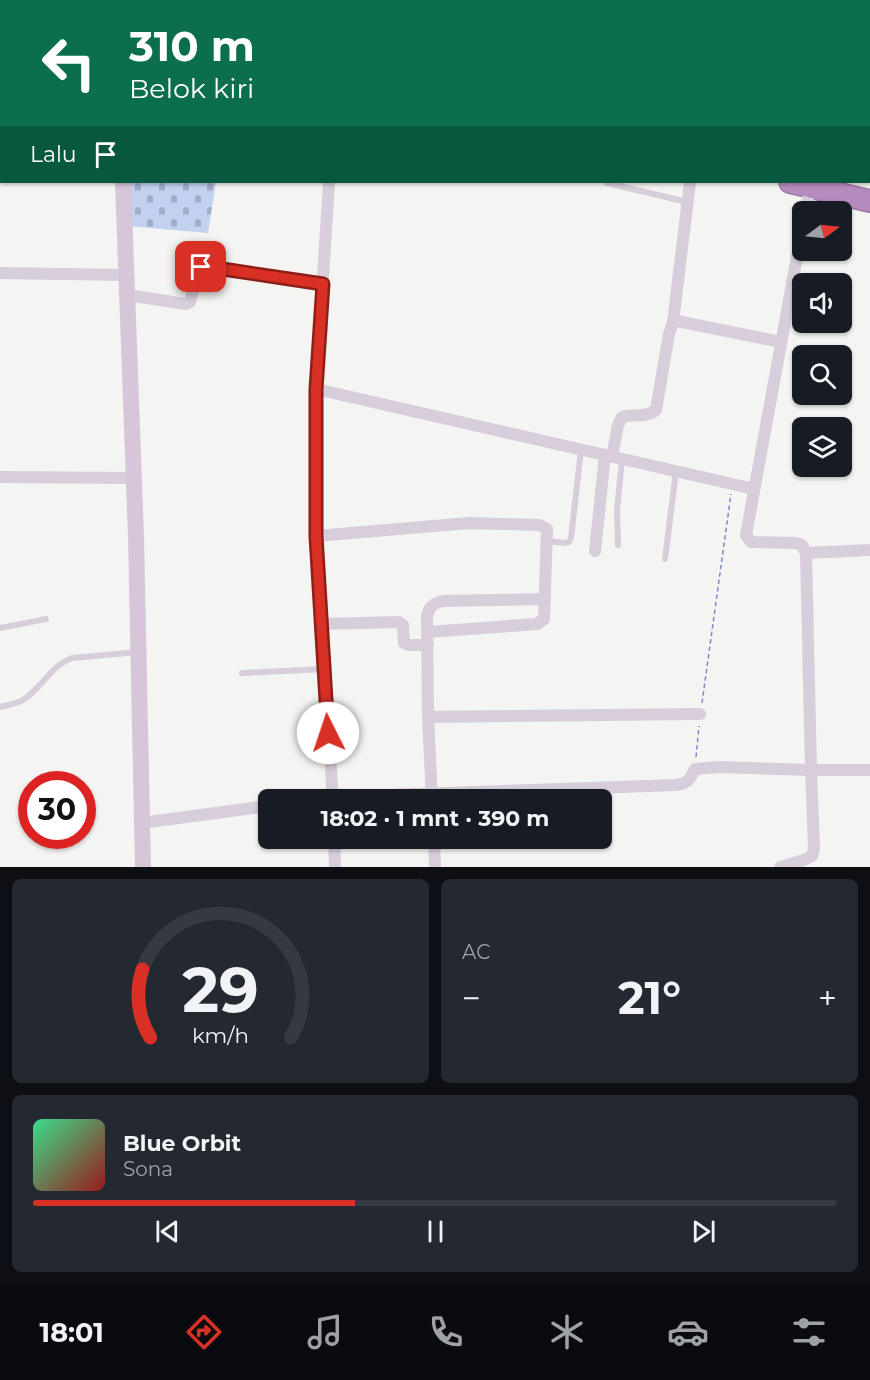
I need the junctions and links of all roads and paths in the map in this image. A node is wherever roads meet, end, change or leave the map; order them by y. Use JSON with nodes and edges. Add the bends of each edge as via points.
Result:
{"nodes":[{"id":1,"x":123,"y":183,"type":"edge"},
{"id":2,"x":329,"y":183,"type":"edge"},
{"id":3,"x":607,"y":183,"type":"dead end"},
{"id":4,"x":690,"y":183,"type":"edge"},
{"id":5,"x":798,"y":183,"type":"edge"},
{"id":6,"x":822,"y":186,"type":"edge"},
{"id":7,"x":813,"y":201,"type":"edge"},
{"id":8,"x":870,"y":201,"type":"edge"},
{"id":9,"x":687,"y":202,"type":"junction"},
{"id":10,"x":796,"y":261,"type":"edge"},
{"id":11,"x":0,"y":273,"type":"edge"},
{"id":12,"x":127,"y":275,"type":"junction"},
{"id":13,"x":323,"y":284,"type":"junction"},
{"id":14,"x":127,"y":295,"type":"junction"},
{"id":15,"x":673,"y":322,"type":"junction"},
{"id":16,"x":781,"y":342,"type":"junction"},
{"id":17,"x":316,"y":389,"type":"junction"},
{"id":18,"x":581,"y":450,"type":"junction"},
{"id":19,"x":613,"y":457,"type":"junction"},
{"id":20,"x":676,"y":471,"type":"junction"},
{"id":21,"x":0,"y":477,"type":"edge"},
{"id":22,"x":134,"y":478,"type":"junction"},
{"id":23,"x":733,"y":484,"type":"junction"},
{"id":24,"x":754,"y":489,"type":"junction"},
{"id":25,"x":316,"y":536,"type":"junction"},
{"id":26,"x":547,"y":541,"type":"junction"},
{"id":27,"x":618,"y":545,"type":"dead end"},
{"id":28,"x":870,"y":550,"type":"edge"},
{"id":29,"x":595,"y":551,"type":"dead end"},
{"id":30,"x":806,"y":553,"type":"junction"},
{"id":31,"x":665,"y":559,"type":"dead end"},
{"id":32,"x":545,"y":599,"type":"junction"},
{"id":33,"x":46,"y":619,"type":"dead end"},
{"id":34,"x":321,"y":624,"type":"junction"},
{"id":35,"x":0,"y":628,"type":"edge"},
{"id":36,"x":428,"y":639,"type":"junction"},
{"id":37,"x":138,"y":652,"type":"junction"},
{"id":38,"x":324,"y":669,"type":"junction"},
{"id":39,"x":242,"y":673,"type":"dead end"},
{"id":40,"x":0,"y":707,"type":"edge"},
{"id":41,"x":700,"y":714,"type":"junction"},
{"id":42,"x":428,"y":717,"type":"junction"},
{"id":43,"x":695,"y":769,"type":"junction"},
{"id":44,"x":811,"y":770,"type":"junction"},
{"id":45,"x":870,"y":770,"type":"edge"},
{"id":46,"x":332,"y":789,"type":"edge"},
{"id":47,"x":432,"y":789,"type":"edge"},
{"id":48,"x":587,"y":789,"type":"edge"},
{"id":49,"x":258,"y":807,"type":"edge"},
{"id":50,"x":141,"y":823,"type":"junction"},
{"id":51,"x":334,"y":849,"type":"edge"},
{"id":52,"x":434,"y":849,"type":"edge"},
{"id":53,"x":143,"y":867,"type":"edge"},
{"id":54,"x":335,"y":867,"type":"edge"},
{"id":55,"x":435,"y":867,"type":"edge"},
{"id":56,"x":780,"y":867,"type":"edge"}],
"edges":[{"from":1,"to":12,"type":"street"},
{"from":2,"to":13,"type":"street"},
{"from":3,"to":9,"type":"lane"},
{"from":4,"to":9,"type":"street"},
{"from":5,"to":6,"type":"highway"},
{"from":6,"to":7,"type":"street"},
{"from":6,"to":8,"type":"highway"},
{"from":9,"to":15,"type":"street"},
{"from":10,"to":16,"type":"street"},
{"from":11,"to":12,"type":"street"},
{"from":12,"to":14,"type":"street"},
{"from":13,"to":14,"type":"street","via":[[201,267],[186,304]]},
{"from":13,"to":17,"type":"street"},
{"from":14,"to":22,"type":"street"},
{"from":15,"to":16,"type":"street"},
{"from":15,"to":19,"type":"street","via":[[656,411],[622,417]]},
{"from":16,"to":24,"type":"street"},
{"from":17,"to":18,"type":"street"},
{"from":17,"to":25,"type":"street"},
{"from":18,"to":19,"type":"street"},
{"from":18,"to":26,"type":"lane","via":[[571,538],[566,543]]},
{"from":19,"to":20,"type":"street"},
{"from":19,"to":27,"type":"lane"},
{"from":19,"to":29,"type":"street"},
{"from":20,"to":23,"type":"street"},
{"from":20,"to":31,"type":"lane"},
{"from":21,"to":22,"type":"street"},
{"from":22,"to":37,"type":"street"},
{"from":23,"to":24,"type":"street"},
{"from":23,"to":41,"type":"path"},
{"from":24,"to":30,"type":"street","via":[[746,533],[749,540],[796,543]]},
{"from":25,"to":26,"type":"street","via":[[469,523],[539,525],[547,529]]},
{"from":25,"to":34,"type":"street"},
{"from":26,"to":32,"type":"street"},
{"from":28,"to":30,"type":"street"},
{"from":30,"to":44,"type":"street"},
{"from":32,"to":36,"type":"street","via":[[544,618],[537,624]]},
{"from":32,"to":36,"type":"street","via":[[443,601],[428,610]]},
{"from":33,"to":35,"type":"lane"},
{"from":34,"to":36,"type":"street","via":[[399,622],[403,625],[404,643]]},
{"from":34,"to":38,"type":"street"},
{"from":36,"to":42,"type":"street"},
{"from":37,"to":40,"type":"lane","via":[[65,660],[21,702]]},
{"from":37,"to":50,"type":"street"},
{"from":38,"to":39,"type":"lane"},
{"from":38,"to":46,"type":"street"},
{"from":41,"to":42,"type":"street"},
{"from":41,"to":43,"type":"path"},
{"from":42,"to":47,"type":"street"},
{"from":43,"to":44,"type":"street"},
{"from":43,"to":48,"type":"street","via":[[683,784]]},
{"from":44,"to":45,"type":"street"},
{"from":44,"to":56,"type":"street","via":[[812,856]]},
{"from":49,"to":50,"type":"street"},
{"from":50,"to":53,"type":"street"},
{"from":51,"to":54,"type":"street"},
{"from":52,"to":55,"type":"street"}]}
